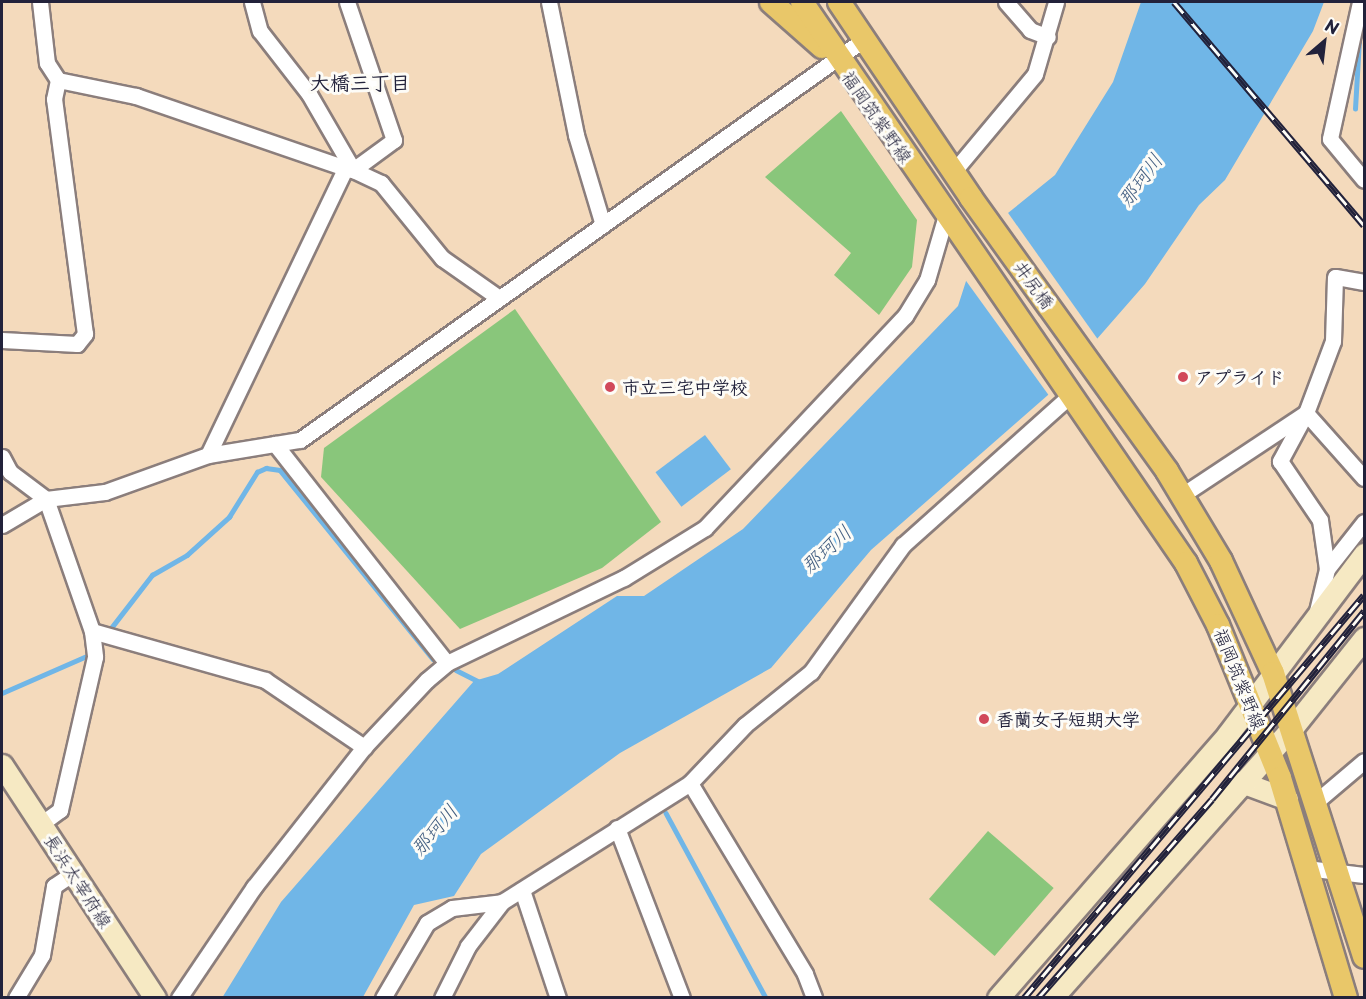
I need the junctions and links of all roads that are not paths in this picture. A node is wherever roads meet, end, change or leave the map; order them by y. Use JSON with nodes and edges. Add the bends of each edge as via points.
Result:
{"nodes":[{"id":1,"x":40,"y":2,"type":"edge"},
{"id":2,"x":252,"y":2,"type":"edge"},
{"id":3,"x":347,"y":2,"type":"edge"},
{"id":4,"x":549,"y":2,"type":"edge"},
{"id":5,"x":771,"y":2,"type":"edge"},
{"id":6,"x":802,"y":2,"type":"edge"},
{"id":7,"x":839,"y":2,"type":"edge"},
{"id":8,"x":1006,"y":2,"type":"edge"},
{"id":9,"x":1056,"y":2,"type":"edge"},
{"id":10,"x":1360,"y":2,"type":"edge"},
{"id":11,"x":1048,"y":38,"type":"junction"},
{"id":12,"x":863,"y":40,"type":"junction"},
{"id":13,"x":836,"y":59,"type":"junction"},
{"id":14,"x":58,"y":80,"type":"junction"},
{"id":15,"x":348,"y":167,"type":"junction"},
{"id":16,"x":954,"y":171,"type":"junction"},
{"id":17,"x":1365,"y":180,"type":"edge"},
{"id":18,"x":971,"y":198,"type":"joint"},
{"id":19,"x":951,"y":222,"type":"junction"},
{"id":20,"x":603,"y":225,"type":"junction"},
{"id":21,"x":1365,"y":282,"type":"edge"},
{"id":22,"x":500,"y":298,"type":"junction"},
{"id":23,"x":2,"y":340,"type":"edge"},
{"id":24,"x":1096,"y":371,"type":"joint"},
{"id":25,"x":1071,"y":392,"type":"junction"},
{"id":26,"x":1306,"y":413,"type":"junction"},
{"id":27,"x":275,"y":444,"type":"junction"},
{"id":28,"x":208,"y":455,"type":"junction"},
{"id":29,"x":2,"y":457,"type":"edge"},
{"id":30,"x":6,"y":472,"type":"edge"},
{"id":31,"x":1365,"y":478,"type":"edge"},
{"id":32,"x":1182,"y":495,"type":"junction"},
{"id":33,"x":46,"y":499,"type":"junction"},
{"id":34,"x":1365,"y":522,"type":"edge"},
{"id":35,"x":2,"y":525,"type":"edge"},
{"id":36,"x":1365,"y":554,"type":"edge"},
{"id":37,"x":1327,"y":569,"type":"junction"},
{"id":38,"x":1315,"y":620,"type":"junction"},
{"id":39,"x":92,"y":631,"type":"junction"},
{"id":40,"x":1362,"y":641,"type":"edge"},
{"id":41,"x":447,"y":663,"type":"junction"},
{"id":42,"x":1273,"y":673,"type":"junction"},
{"id":43,"x":1249,"y":705,"type":"junction"},
{"id":44,"x":1293,"y":727,"type":"junction"},
{"id":45,"x":364,"y":747,"type":"junction"},
{"id":46,"x":1270,"y":752,"type":"junction"},
{"id":47,"x":1365,"y":761,"type":"edge"},
{"id":48,"x":2,"y":765,"type":"edge"},
{"id":49,"x":1240,"y":782,"type":"junction"},
{"id":50,"x":690,"y":783,"type":"junction"},
{"id":51,"x":1287,"y":799,"type":"junction"},
{"id":52,"x":1318,"y":800,"type":"junction"},
{"id":53,"x":41,"y":824,"type":"junction"},
{"id":54,"x":617,"y":828,"type":"junction"},
{"id":55,"x":1306,"y":868,"type":"junction"},
{"id":56,"x":1340,"y":871,"type":"junction"},
{"id":57,"x":73,"y":873,"type":"junction"},
{"id":58,"x":1365,"y":875,"type":"edge"},
{"id":59,"x":522,"y":890,"type":"junction"},
{"id":60,"x":502,"y":902,"type":"junction"},
{"id":61,"x":1365,"y":957,"type":"edge"},
{"id":62,"x":16,"y":998,"type":"edge"},
{"id":63,"x":155,"y":998,"type":"edge"},
{"id":64,"x":179,"y":998,"type":"edge"},
{"id":65,"x":383,"y":998,"type":"edge"},
{"id":66,"x":442,"y":998,"type":"edge"},
{"id":67,"x":558,"y":998,"type":"edge"},
{"id":68,"x":682,"y":998,"type":"edge"},
{"id":69,"x":814,"y":998,"type":"edge"},
{"id":70,"x":998,"y":998,"type":"edge"},
{"id":71,"x":1052,"y":998,"type":"edge"},
{"id":72,"x":1346,"y":998,"type":"edge"}],
"edges":[{"from":1,"to":14,"type":"street","via":[[47,63]]},
{"from":2,"to":15,"type":"street","via":[[260,31],[309,94]]},
{"from":3,"to":15,"type":"street","via":[[394,140]]},
{"from":4,"to":20,"type":"street","via":[[576,135]]},
{"from":5,"to":13,"type":"main road"},
{"from":6,"to":13,"type":"main road","name":"福岡筑紫野線"},
{"from":7,"to":12,"type":"main road","name":"福岡筑紫野線"},
{"from":8,"to":11,"type":"street","via":[[1030,30]]},
{"from":9,"to":11,"type":"street"},
{"from":10,"to":17,"type":"street","via":[[1330,139]]},
{"from":11,"to":16,"type":"street","via":[[1023,93]]},
{"from":12,"to":13,"type":"street"},
{"from":12,"to":16,"type":"main road","name":"福岡筑紫野線"},
{"from":13,"to":19,"type":"main road","name":"福岡筑紫野線"},
{"from":13,"to":20,"type":"street"},
{"from":14,"to":15,"type":"street","via":[[136,96]]},
{"from":14,"to":23,"type":"street","via":[[54,99],[85,334],[77,344]]},
{"from":15,"to":22,"type":"street","via":[[381,183],[442,258]]},
{"from":15,"to":28,"type":"street"},
{"from":16,"to":18,"type":"main road","name":"福岡筑紫野線"},
{"from":18,"to":24,"type":"main road","name":"井尻橋"},
{"from":19,"to":25,"type":"main road","name":"井尻橋"},
{"from":19,"to":41,"type":"street","via":[[927,280],[905,316],[705,528],[559,613]]},
{"from":20,"to":22,"type":"street"},
{"from":21,"to":26,"type":"street","via":[[1335,277],[1333,341]]},
{"from":22,"to":27,"type":"street","via":[[300,440]]},
{"from":24,"to":32,"type":"main road","name":"福岡筑紫野線"},
{"from":25,"to":43,"type":"main road","name":"福岡筑紫野線","via":[[1186,563]]},
{"from":25,"to":50,"type":"street","via":[[903,545],[810,672],[745,725]]},
{"from":26,"to":31,"type":"street"},
{"from":26,"to":32,"type":"street"},
{"from":26,"to":37,"type":"street","via":[[1280,461],[1320,520]]},
{"from":27,"to":28,"type":"street"},
{"from":27,"to":41,"type":"street"},
{"from":28,"to":33,"type":"street","via":[[105,492]]},
{"from":29,"to":30,"type":"street"},
{"from":30,"to":33,"type":"street"},
{"from":32,"to":42,"type":"main road","name":"福岡筑紫野線","via":[[1221,561]]},
{"from":33,"to":35,"type":"street"},
{"from":33,"to":39,"type":"street"},
{"from":34,"to":37,"type":"street"},
{"from":36,"to":38,"type":"street"},
{"from":37,"to":38,"type":"street"},
{"from":38,"to":42,"type":"street"},
{"from":39,"to":45,"type":"street","via":[[265,680]]},
{"from":39,"to":53,"type":"street","via":[[95,657],[82,728],[60,810]]},
{"from":40,"to":44,"type":"street"},
{"from":41,"to":45,"type":"street"},
{"from":42,"to":43,"type":"street"},
{"from":42,"to":44,"type":"main road","name":"福岡筑紫野線"},
{"from":43,"to":46,"type":"main road","name":"福岡筑紫野線"},
{"from":43,"to":70,"type":"street"},
{"from":44,"to":46,"type":"street"},
{"from":44,"to":52,"type":"main road","name":"福岡筑紫野線"},
{"from":45,"to":64,"type":"street","via":[[254,887]]},
{"from":46,"to":49,"type":"street"},
{"from":46,"to":51,"type":"main road","name":"福岡筑紫野線"},
{"from":47,"to":52,"type":"street"},
{"from":48,"to":53,"type":"street","name":"長浜太宰府線"},
{"from":49,"to":51,"type":"street"},
{"from":49,"to":71,"type":"street"},
{"from":50,"to":54,"type":"street"},
{"from":50,"to":69,"type":"street","via":[[805,974]]},
{"from":51,"to":55,"type":"main road","name":"福岡筑紫野線"},
{"from":52,"to":56,"type":"main road","name":"福岡筑紫野線"},
{"from":53,"to":57,"type":"street","name":"長浜太宰府線"},
{"from":54,"to":59,"type":"street"},
{"from":54,"to":68,"type":"street"},
{"from":55,"to":56,"type":"street"},
{"from":55,"to":72,"type":"main road","name":"福岡筑紫野線"},
{"from":56,"to":58,"type":"street"},
{"from":56,"to":61,"type":"main road","name":"福岡筑紫野線"},
{"from":57,"to":62,"type":"street","via":[[54,886],[42,955]]},
{"from":57,"to":63,"type":"street","name":"長浜太宰府線"},
{"from":59,"to":60,"type":"street"},
{"from":59,"to":67,"type":"street"},
{"from":60,"to":65,"type":"street","via":[[452,908],[427,922]]},
{"from":60,"to":66,"type":"street","via":[[468,946]]}]}
